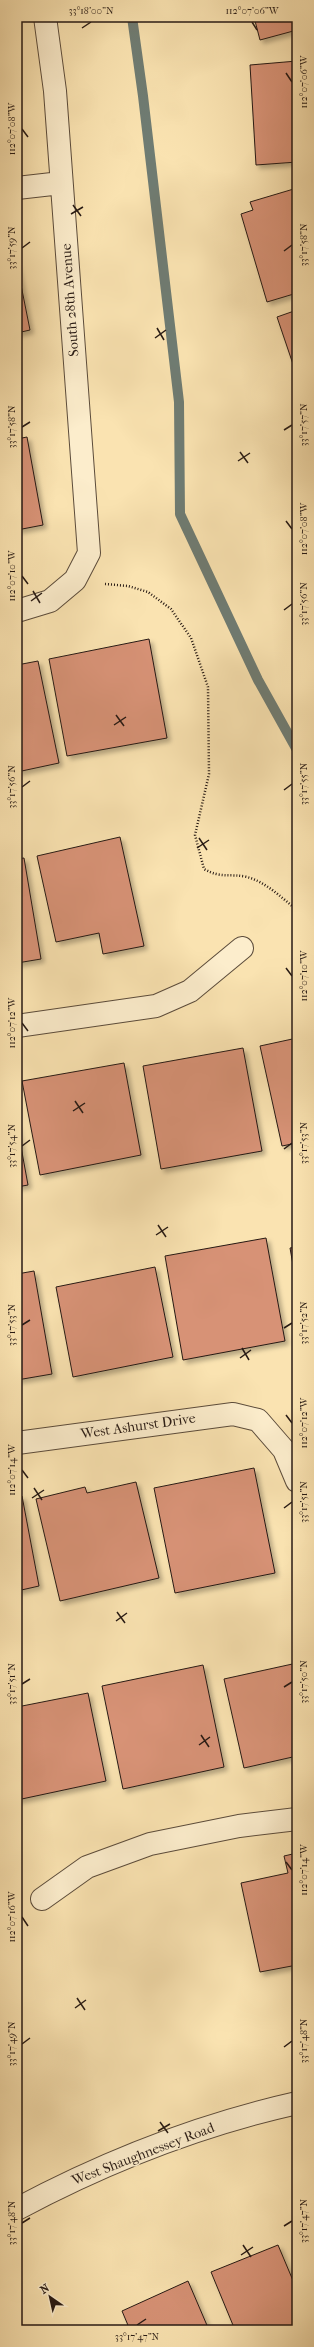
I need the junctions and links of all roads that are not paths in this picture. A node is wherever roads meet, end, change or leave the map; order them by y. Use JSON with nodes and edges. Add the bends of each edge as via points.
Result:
{"nodes":[{"id":1,"x":45,"y":17,"type":"edge"},
{"id":2,"x":61,"y":183,"type":"junction"},
{"id":3,"x":17,"y":188,"type":"edge"},
{"id":4,"x":17,"y":611,"type":"edge"},
{"id":5,"x":242,"y":948,"type":"dead end"},
{"id":6,"x":17,"y":1026,"type":"edge"},
{"id":7,"x":17,"y":1443,"type":"edge"},
{"id":8,"x":297,"y":1481,"type":"edge"},
{"id":9,"x":297,"y":1819,"type":"edge"},
{"id":10,"x":42,"y":1898,"type":"dead end"},
{"id":11,"x":297,"y":2103,"type":"edge"},
{"id":12,"x":17,"y":2209,"type":"edge"}],
"edges":[{"from":1,"to":2,"type":"street","name":"South 28th Avenue","via":[[55,91]]},
{"from":2,"to":3,"type":"street"},
{"from":2,"to":4,"type":"street","name":"South 28th Avenue","via":[[89,553],[75,580],[50,601]]},
{"from":5,"to":6,"type":"street","via":[[190,991],[156,1006]]},
{"from":7,"to":8,"type":"street","name":"West Ashurst Drive","via":[[233,1414],[258,1420],[284,1450]]},
{"from":9,"to":10,"type":"street","via":[[239,1826],[150,1844],[87,1867]]},
{"from":11,"to":12,"type":"street","name":"West Shaughnessey Road","via":[[179,2137],[110,2164]]}]}
